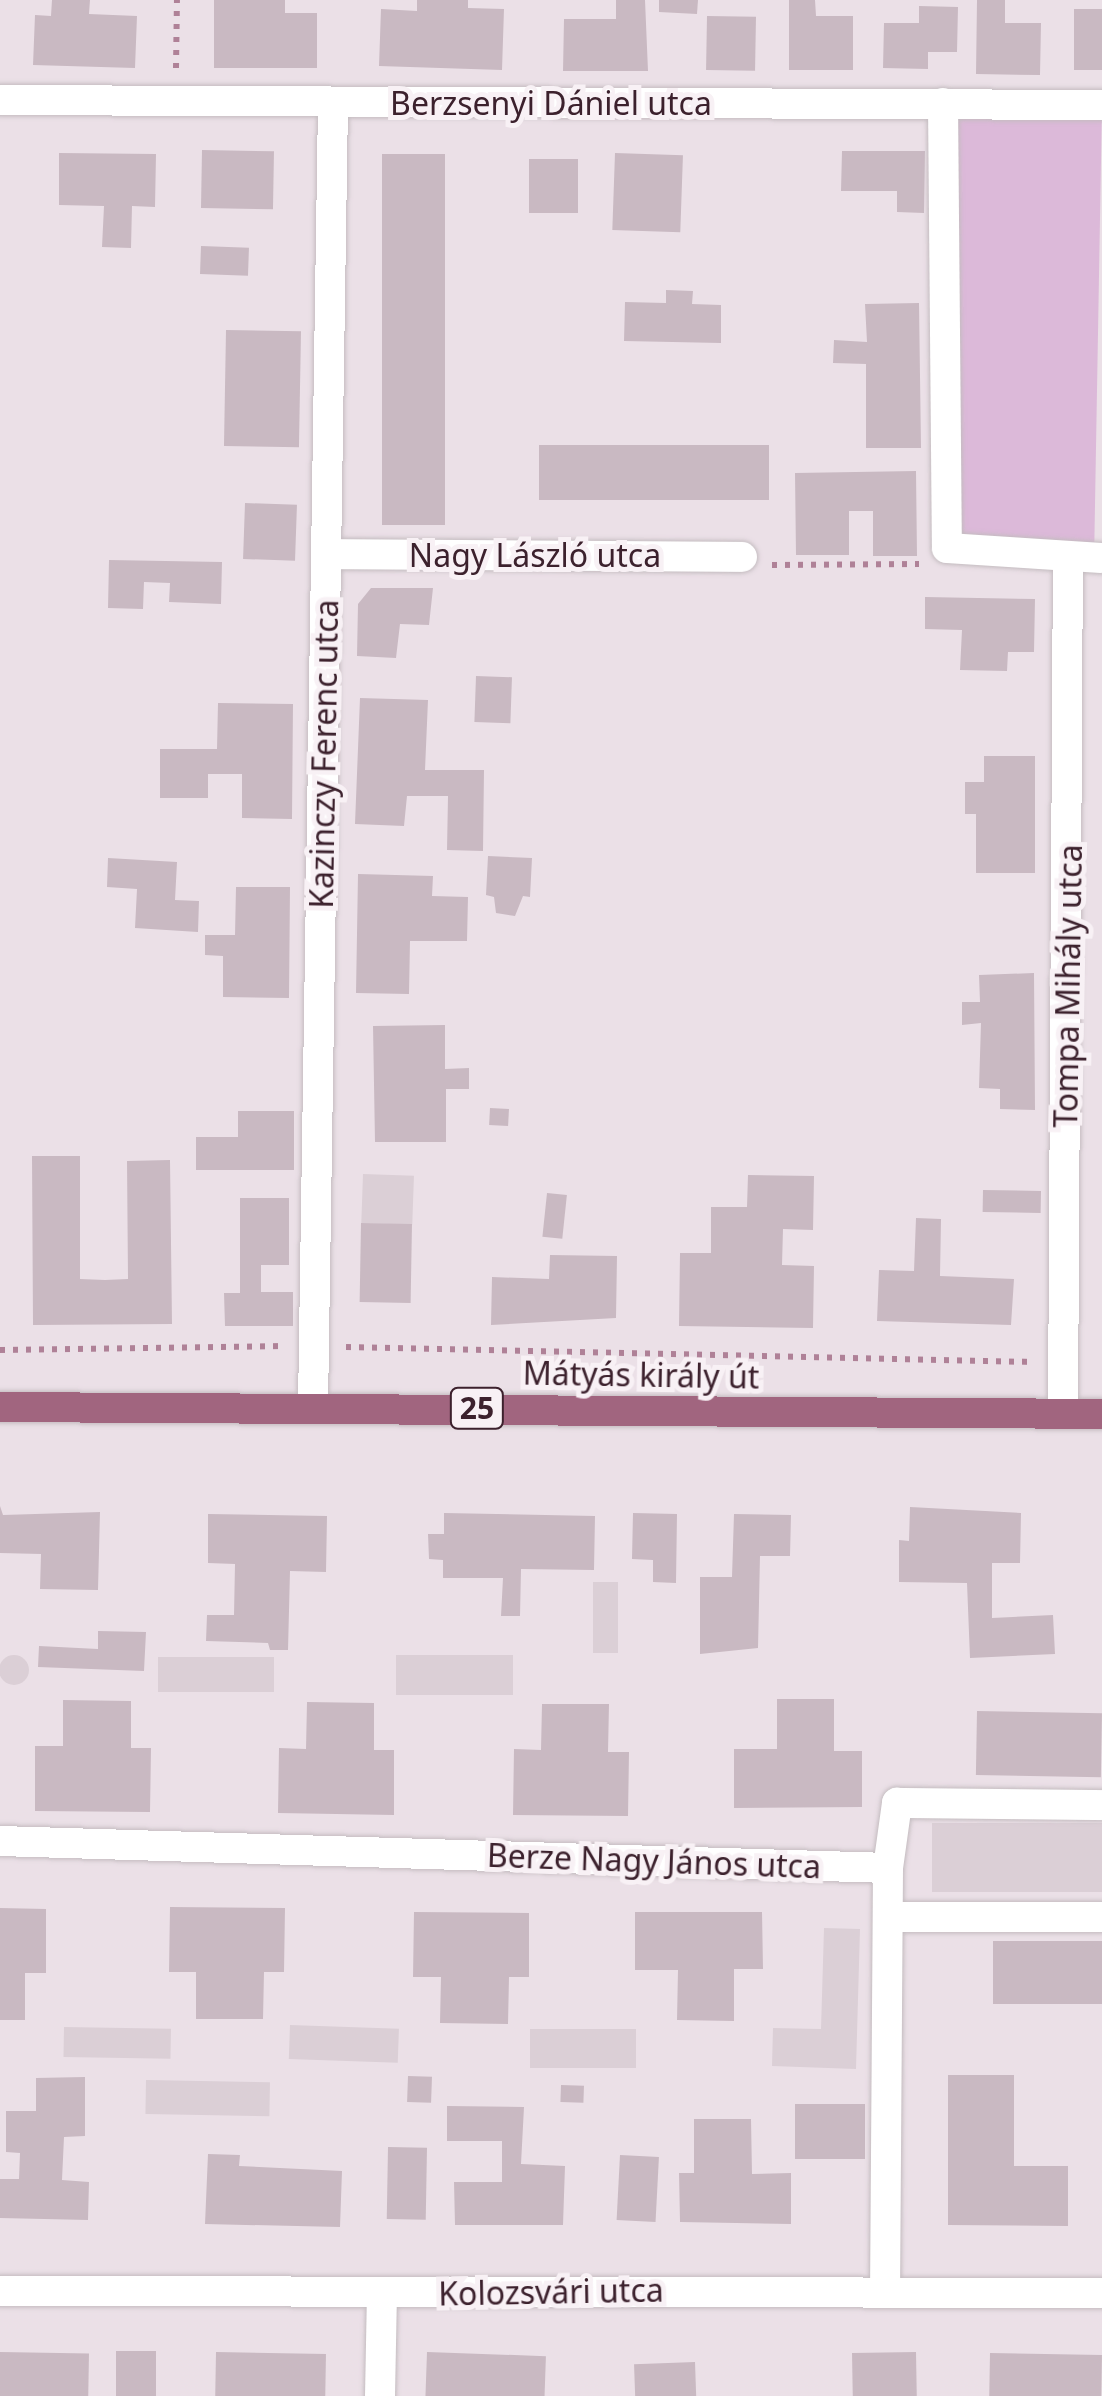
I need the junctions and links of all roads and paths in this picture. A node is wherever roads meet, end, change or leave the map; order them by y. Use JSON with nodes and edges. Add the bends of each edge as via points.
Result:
{"nodes":[{"id":1,"x":177,"y":0,"type":"edge"},
{"id":2,"x":0,"y":100,"type":"edge"},
{"id":3,"x":176,"y":100,"type":"junction"},
{"id":4,"x":333,"y":102,"type":"junction"},
{"id":5,"x":943,"y":103,"type":"junction"},
{"id":6,"x":1102,"y":105,"type":"edge"},
{"id":7,"x":947,"y":548,"type":"junction"},
{"id":8,"x":328,"y":554,"type":"junction"},
{"id":9,"x":742,"y":557,"type":"joint"},
{"id":10,"x":1068,"y":558,"type":"junction"},
{"id":11,"x":1102,"y":558,"type":"edge"},
{"id":12,"x":314,"y":1346,"type":"junction"},
{"id":13,"x":0,"y":1350,"type":"edge"},
{"id":14,"x":1062,"y":1362,"type":"junction"},
{"id":15,"x":313,"y":1406,"type":"junction"},
{"id":16,"x":0,"y":1407,"type":"edge"},
{"id":17,"x":1062,"y":1414,"type":"junction"},
{"id":18,"x":1102,"y":1414,"type":"edge"},
{"id":19,"x":1102,"y":1805,"type":"edge"},
{"id":20,"x":0,"y":1841,"type":"edge"},
{"id":21,"x":888,"y":1868,"type":"junction"},
{"id":22,"x":888,"y":1917,"type":"junction"},
{"id":23,"x":1102,"y":1917,"type":"edge"},
{"id":24,"x":885,"y":2288,"type":"junction"},
{"id":25,"x":0,"y":2291,"type":"edge"},
{"id":26,"x":382,"y":2293,"type":"junction"},
{"id":27,"x":1102,"y":2293,"type":"edge"},
{"id":28,"x":380,"y":2396,"type":"edge"}],
"edges":[{"from":1,"to":3,"type":"path"},
{"from":2,"to":3,"type":"street","name":"Berzsenyi Dániel utca"},
{"from":3,"to":4,"type":"street","name":"Berzsenyi Dániel utca"},
{"from":4,"to":5,"type":"street","name":"Berzsenyi Dániel utca"},
{"from":4,"to":8,"type":"street","name":"Kazinczy Ferenc utca"},
{"from":5,"to":6,"type":"street","name":"Berzsenyi Dániel utca"},
{"from":5,"to":7,"type":"street"},
{"from":7,"to":9,"type":"path","via":[[915,566],[764,564]]},
{"from":7,"to":10,"type":"street"},
{"from":8,"to":9,"type":"street","name":"Nagy László utca"},
{"from":8,"to":12,"type":"street","name":"Kazinczy Ferenc utca"},
{"from":10,"to":11,"type":"street"},
{"from":10,"to":14,"type":"street","name":"Tompa Mihály utca"},
{"from":12,"to":13,"type":"path"},
{"from":12,"to":14,"type":"path"},
{"from":12,"to":15,"type":"street","name":"Kazinczy Ferenc utca"},
{"from":14,"to":17,"type":"street","name":"Tompa Mihály utca"},
{"from":15,"to":16,"type":"main road","name":"Mátyás király út","number":"25"},
{"from":15,"to":17,"type":"main road","name":"Mátyás király út","number":"25"},
{"from":17,"to":18,"type":"main road","name":"Mátyás király út","number":"25"},
{"from":19,"to":21,"type":"street","via":[[897,1803]]},
{"from":20,"to":21,"type":"street","name":"Berze Nagy János utca"},
{"from":21,"to":22,"type":"street"},
{"from":22,"to":23,"type":"street"},
{"from":22,"to":24,"type":"street"},
{"from":24,"to":26,"type":"street","name":"Kolozsvári utca"},
{"from":24,"to":27,"type":"street","name":"Kolozsvári utca"},
{"from":25,"to":26,"type":"street","name":"Kolozsvári utca"},
{"from":26,"to":28,"type":"street"}]}
